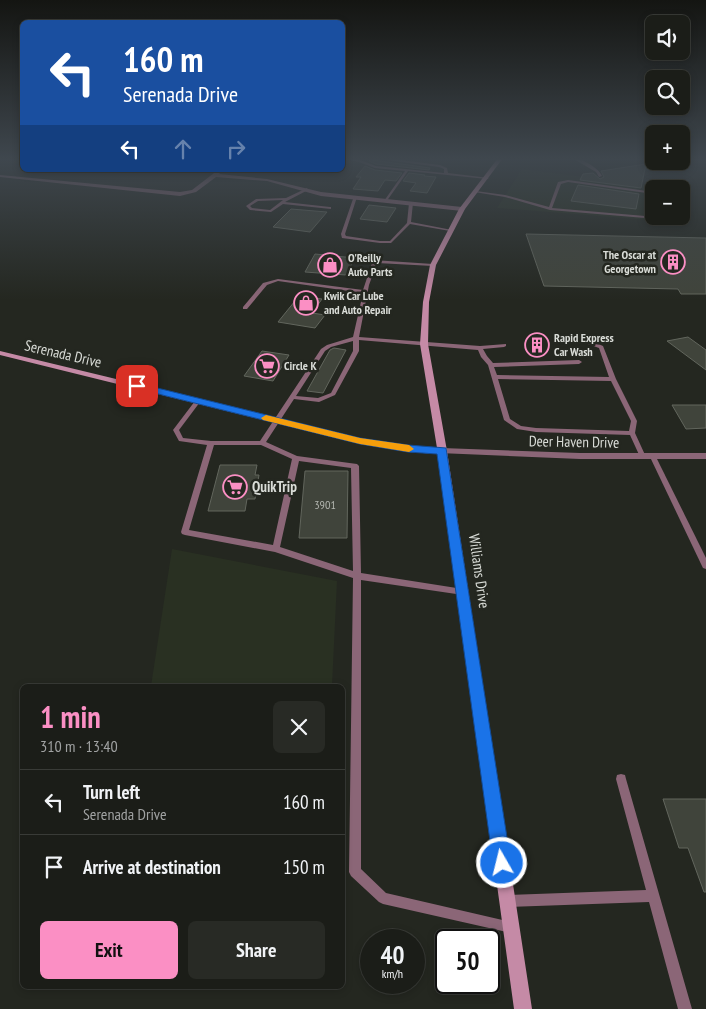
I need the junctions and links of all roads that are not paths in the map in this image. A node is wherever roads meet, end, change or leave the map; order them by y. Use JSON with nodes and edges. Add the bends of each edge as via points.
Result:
{"nodes":[{"id":1,"x":249,"y":205,"type":"edge"},
{"id":2,"x":279,"y":205,"type":"edge"},
{"id":3,"x":302,"y":205,"type":"edge"},
{"id":4,"x":352,"y":205,"type":"edge"},
{"id":5,"x":411,"y":205,"type":"edge"},
{"id":6,"x":432,"y":205,"type":"edge"},
{"id":7,"x":465,"y":205,"type":"edge"},
{"id":8,"x":539,"y":205,"type":"edge"},
{"id":9,"x":551,"y":205,"type":"edge"},
{"id":10,"x":330,"y":208,"type":"dead end"},
{"id":11,"x":462,"y":208,"type":"junction"},
{"id":12,"x":550,"y":208,"type":"junction"},
{"id":13,"x":645,"y":217,"type":"edge"},
{"id":14,"x":408,"y":223,"type":"junction"},
{"id":15,"x":450,"y":230,"type":"junction"},
{"id":16,"x":433,"y":265,"type":"junction"},
{"id":17,"x":365,"y":292,"type":"junction"},
{"id":18,"x":245,"y":308,"type":"dead end"},
{"id":19,"x":356,"y":338,"type":"junction"},
{"id":20,"x":572,"y":341,"type":"dead end"},
{"id":21,"x":424,"y":344,"type":"junction"},
{"id":22,"x":504,"y":345,"type":"dead end"},
{"id":23,"x":480,"y":348,"type":"junction"},
{"id":24,"x":0,"y":352,"type":"edge"},
{"id":25,"x":579,"y":362,"type":"dead end"},
{"id":26,"x":491,"y":365,"type":"junction"},
{"id":27,"x":494,"y":377,"type":"junction"},
{"id":28,"x":613,"y":379,"type":"junction"},
{"id":29,"x":293,"y":397,"type":"junction"},
{"id":30,"x":197,"y":402,"type":"junction"},
{"id":31,"x":277,"y":421,"type":"junction"},
{"id":32,"x":632,"y":433,"type":"junction"},
{"id":33,"x":212,"y":443,"type":"junction"},
{"id":34,"x":262,"y":443,"type":"junction"},
{"id":35,"x":442,"y":451,"type":"junction"},
{"id":36,"x":706,"y":456,"type":"edge"},
{"id":37,"x":648,"y":457,"type":"junction"},
{"id":38,"x":296,"y":458,"type":"junction"},
{"id":39,"x":276,"y":549,"type":"junction"},
{"id":40,"x":706,"y":566,"type":"edge"},
{"id":41,"x":357,"y":576,"type":"junction"},
{"id":42,"x":463,"y":592,"type":"junction"},
{"id":43,"x":621,"y":779,"type":"dead end"},
{"id":44,"x":654,"y":896,"type":"junction"},
{"id":45,"x":508,"y":901,"type":"junction"},
{"id":46,"x":512,"y":927,"type":"junction"},
{"id":47,"x":524,"y":1009,"type":"edge"},
{"id":48,"x":685,"y":1009,"type":"edge"}],
"edges":[{"from":1,"to":2,"type":"lane","via":[[251,209],[271,211]]},
{"from":3,"to":10,"type":"lane"},
{"from":4,"to":14,"type":"lane","via":[[344,237],[391,242]]},
{"from":5,"to":14,"type":"lane"},
{"from":6,"to":11,"type":"street"},
{"from":7,"to":11,"type":"main road","name":"Williams Drive"},
{"from":8,"to":12,"type":"lane"},
{"from":9,"to":12,"type":"lane"},
{"from":11,"to":15,"type":"main road","name":"Williams Drive"},
{"from":12,"to":13,"type":"lane"},
{"from":14,"to":15,"type":"lane"},
{"from":15,"to":16,"type":"main road","name":"Williams Drive"},
{"from":16,"to":17,"type":"lane","via":[[375,261]]},
{"from":16,"to":21,"type":"main road","name":"Williams Drive","via":[[426,302]]},
{"from":17,"to":18,"type":"lane","via":[[278,280],[265,284]]},
{"from":17,"to":19,"type":"lane"},
{"from":19,"to":21,"type":"lane"},
{"from":19,"to":29,"type":"lane","via":[[323,350]]},
{"from":19,"to":29,"type":"lane","via":[[356,351],[333,394],[319,400]]},
{"from":20,"to":28,"type":"lane","via":[[590,342],[601,348]]},
{"from":21,"to":23,"type":"lane"},
{"from":21,"to":35,"type":"main road","name":"Williams Drive"},
{"from":22,"to":23,"type":"lane"},
{"from":23,"to":26,"type":"lane"},
{"from":24,"to":30,"type":"main road","name":"Serenada Drive"},
{"from":25,"to":26,"type":"lane"},
{"from":26,"to":27,"type":"lane"},
{"from":27,"to":28,"type":"lane"},
{"from":27,"to":32,"type":"lane","via":[[507,420],[519,428]]},
{"from":28,"to":32,"type":"lane","via":[[634,421]]},
{"from":29,"to":31,"type":"lane"},
{"from":30,"to":31,"type":"main road","name":"Serenada Drive"},
{"from":30,"to":33,"type":"lane","via":[[176,430],[181,440]]},
{"from":31,"to":34,"type":"lane"},
{"from":31,"to":35,"type":"main road","name":"Serenada Drive","via":[[377,445]]},
{"from":32,"to":37,"type":"lane"},
{"from":33,"to":34,"type":"lane"},
{"from":33,"to":39,"type":"lane","via":[[185,532]]},
{"from":34,"to":38,"type":"lane"},
{"from":35,"to":37,"type":"street","name":"Deer Haven Drive"},
{"from":35,"to":42,"type":"main road","name":"Williams Drive"},
{"from":36,"to":37,"type":"street","name":"Deer Haven Drive"},
{"from":37,"to":40,"type":"lane"},
{"from":38,"to":39,"type":"lane"},
{"from":38,"to":41,"type":"lane","via":[[355,466]]},
{"from":39,"to":41,"type":"lane"},
{"from":41,"to":42,"type":"lane"},
{"from":41,"to":46,"type":"lane","via":[[355,872],[383,898]]},
{"from":42,"to":45,"type":"main road","name":"Williams Drive"},
{"from":43,"to":44,"type":"lane"},
{"from":44,"to":45,"type":"lane"},
{"from":44,"to":48,"type":"lane"},
{"from":45,"to":46,"type":"main road","name":"Williams Drive"},
{"from":46,"to":47,"type":"main road","name":"Williams Drive"}]}
